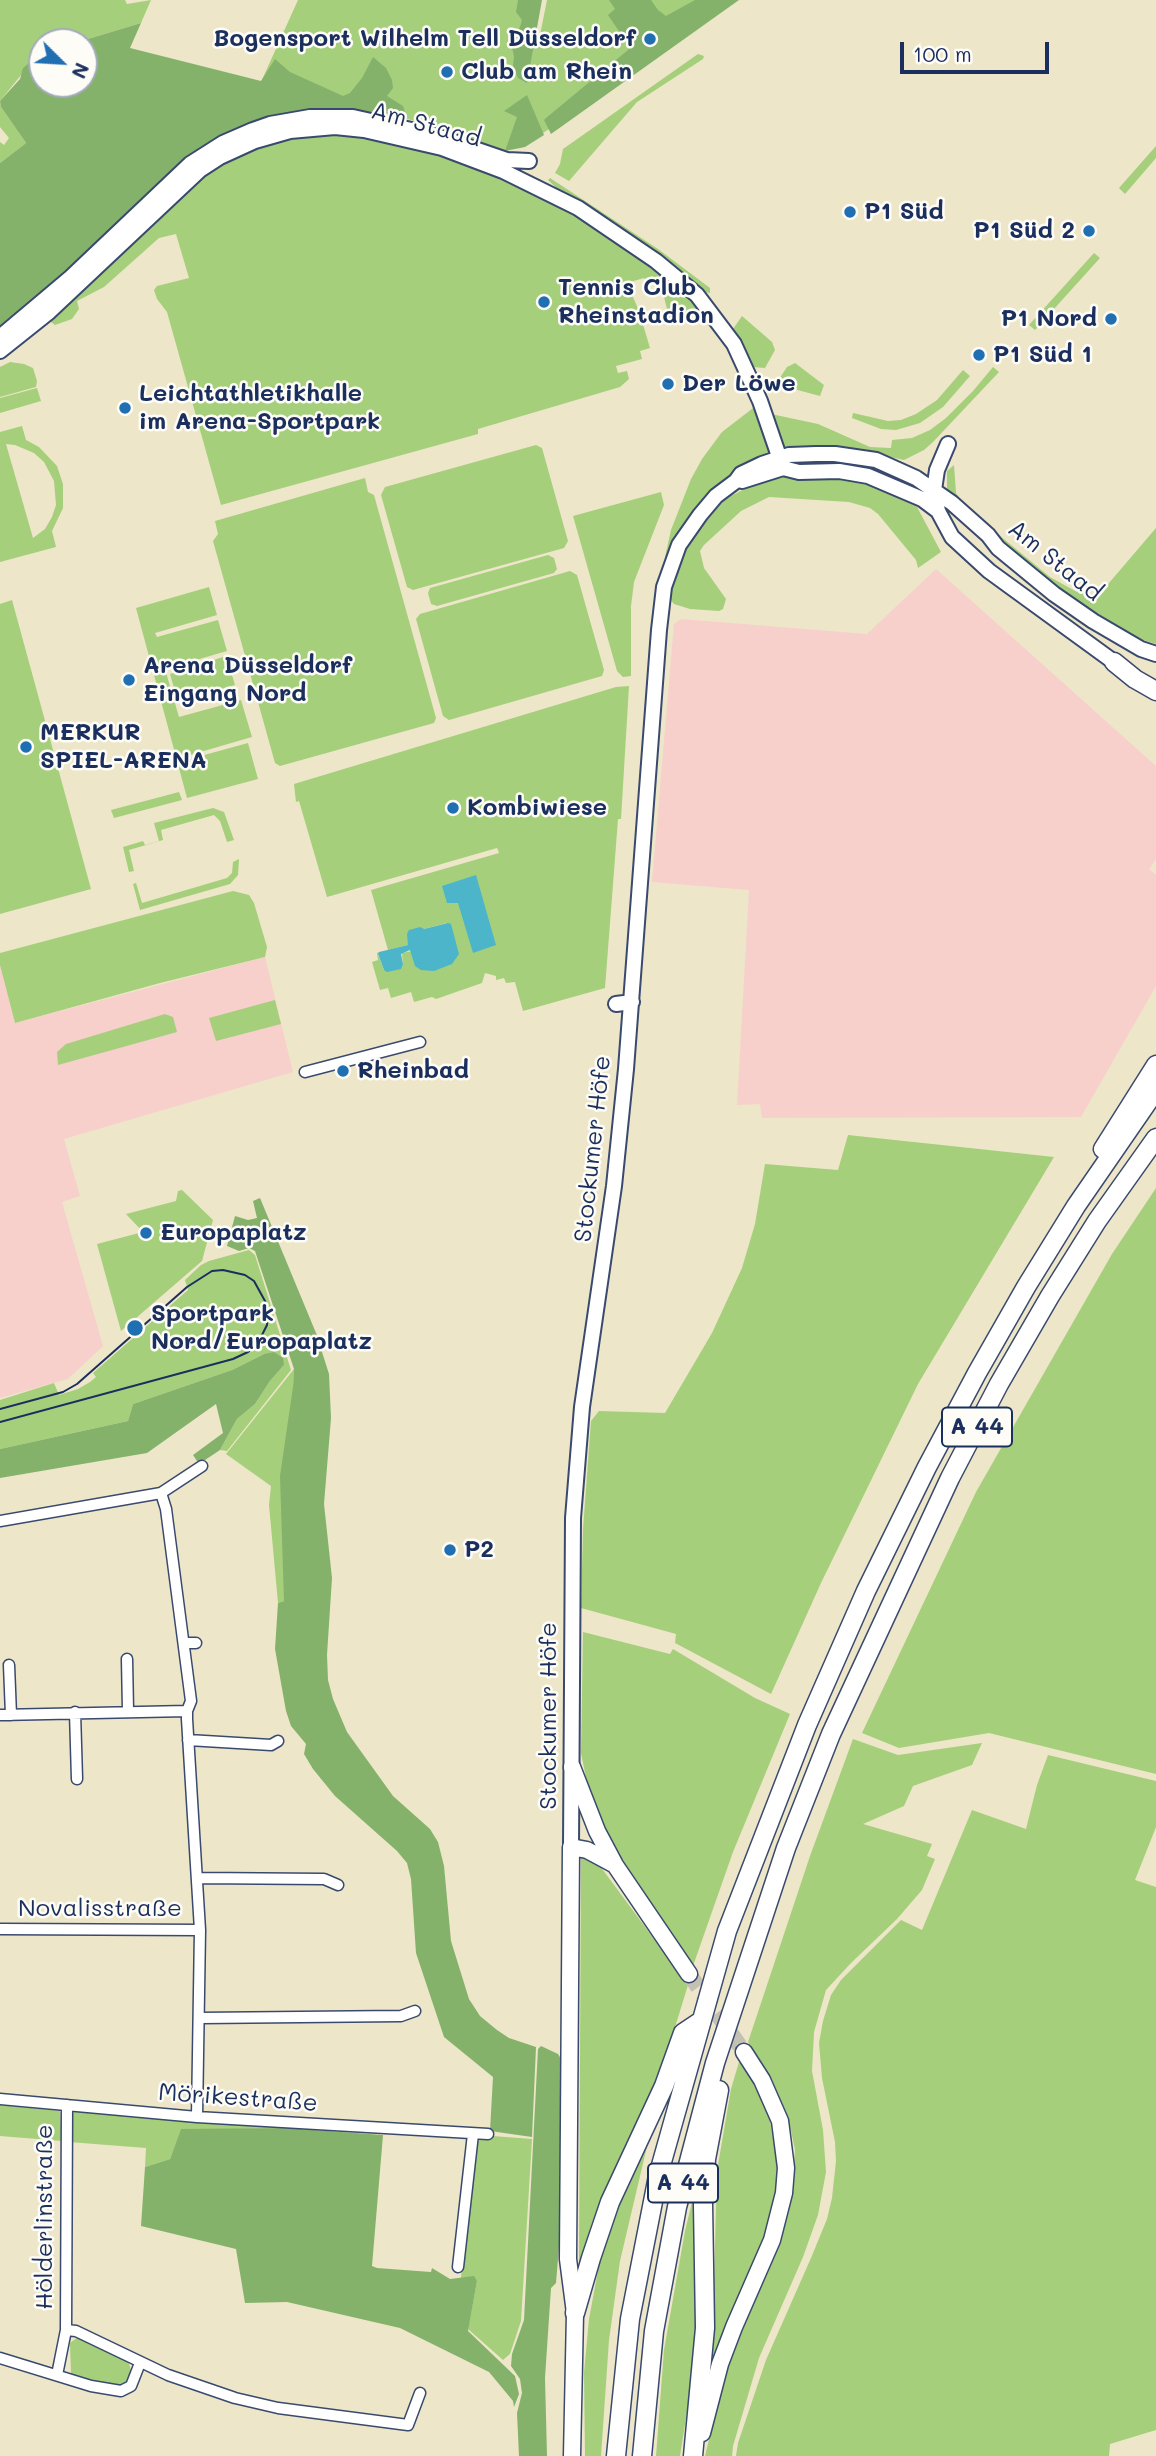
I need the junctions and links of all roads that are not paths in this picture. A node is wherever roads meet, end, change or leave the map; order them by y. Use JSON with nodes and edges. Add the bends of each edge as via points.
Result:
{"nodes":[{"id":1,"x":529,"y":161,"type":"dead end"},
{"id":2,"x":0,"y":337,"type":"edge"},
{"id":3,"x":0,"y":351,"type":"edge"},
{"id":4,"x":774,"y":443,"type":"junction"},
{"id":5,"x":948,"y":444,"type":"dead end"},
{"id":6,"x":781,"y":462,"type":"junction"},
{"id":7,"x":762,"y":464,"type":"junction"},
{"id":8,"x":736,"y":481,"type":"junction"},
{"id":9,"x":934,"y":490,"type":"junction"},
{"id":10,"x":938,"y":511,"type":"junction"},
{"id":11,"x":1156,"y":654,"type":"edge"},
{"id":12,"x":1114,"y":662,"type":"junction"},
{"id":13,"x":1156,"y":679,"type":"edge"},
{"id":14,"x":1156,"y":691,"type":"edge"},
{"id":15,"x":632,"y":1002,"type":"junction"},
{"id":16,"x":616,"y":1004,"type":"dead end"},
{"id":17,"x":420,"y":1042,"type":"dead end"},
{"id":18,"x":1156,"y":1065,"type":"edge"},
{"id":19,"x":305,"y":1072,"type":"dead end"},
{"id":20,"x":1156,"y":1090,"type":"edge"},
{"id":21,"x":1156,"y":1138,"type":"edge"},
{"id":22,"x":1076,"y":1206,"type":"junction"},
{"id":23,"x":202,"y":1466,"type":"dead end"},
{"id":24,"x":161,"y":1493,"type":"junction"},
{"id":25,"x":0,"y":1521,"type":"edge"},
{"id":26,"x":185,"y":1643,"type":"junction"},
{"id":27,"x":196,"y":1643,"type":"dead end"},
{"id":28,"x":127,"y":1659,"type":"dead end"},
{"id":29,"x":9,"y":1665,"type":"dead end"},
{"id":30,"x":128,"y":1710,"type":"junction"},
{"id":31,"x":187,"y":1711,"type":"junction"},
{"id":32,"x":75,"y":1712,"type":"junction"},
{"id":33,"x":5,"y":1715,"type":"edge"},
{"id":34,"x":188,"y":1740,"type":"junction"},
{"id":35,"x":278,"y":1741,"type":"dead end"},
{"id":36,"x":572,"y":1768,"type":"junction"},
{"id":37,"x":77,"y":1779,"type":"dead end"},
{"id":38,"x":572,"y":1847,"type":"junction"},
{"id":39,"x":615,"y":1865,"type":"junction"},
{"id":40,"x":197,"y":1878,"type":"junction"},
{"id":41,"x":338,"y":1885,"type":"dead end"},
{"id":42,"x":0,"y":1929,"type":"edge"},
{"id":43,"x":200,"y":1930,"type":"junction"},
{"id":44,"x":744,"y":1971,"type":"junction"},
{"id":45,"x":689,"y":1974,"type":"tunnel mouth"},
{"id":46,"x":415,"y":2011,"type":"dead end"},
{"id":47,"x":200,"y":2018,"type":"junction"},
{"id":48,"x":701,"y":2021,"type":"junction"},
{"id":49,"x":744,"y":2052,"type":"tunnel mouth"},
{"id":50,"x":0,"y":2099,"type":"edge"},
{"id":51,"x":67,"y":2105,"type":"junction"},
{"id":52,"x":197,"y":2117,"type":"junction"},
{"id":53,"x":473,"y":2134,"type":"junction"},
{"id":54,"x":488,"y":2134,"type":"dead end"},
{"id":55,"x":458,"y":2267,"type":"dead end"},
{"id":56,"x":575,"y":2313,"type":"junction"},
{"id":57,"x":66,"y":2330,"type":"junction"},
{"id":58,"x":0,"y":2358,"type":"edge"},
{"id":59,"x":140,"y":2363,"type":"junction"},
{"id":60,"x":57,"y":2375,"type":"junction"},
{"id":61,"x":420,"y":2393,"type":"dead end"},
{"id":62,"x":572,"y":2456,"type":"edge"},
{"id":63,"x":616,"y":2456,"type":"edge"},
{"id":64,"x":642,"y":2456,"type":"edge"},
{"id":65,"x":695,"y":2456,"type":"edge"}],
"edges":[{"from":1,"to":2,"type":"street","name":"Am Staad","via":[[507,160],[434,135],[360,118],[317,117],[261,127],[190,164],[71,278]]},
{"from":3,"to":4,"type":"street","name":"Am Staad","via":[[220,157],[290,131],[364,130],[442,148],[503,171],[578,208],[656,261],[697,295],[724,329],[742,359]]},
{"from":4,"to":6,"type":"street","name":"Am Staad"},
{"from":4,"to":7,"type":"street","name":"Stockumer Höfe"},
{"from":5,"to":9,"type":"street","name":"Am Staad"},
{"from":6,"to":7,"type":"street","name":"Stockumer Höfe"},
{"from":6,"to":8,"type":"street","name":"Stockumer Höfe","via":[[746,481]]},
{"from":6,"to":9,"type":"street","name":"Am Staad","via":[[835,454],[876,460]]},
{"from":6,"to":10,"type":"street","name":"Am Staad","via":[[799,472],[868,476],[922,499]]},
{"from":7,"to":8,"type":"street","name":"Stockumer Höfe"},
{"from":8,"to":15,"type":"street","name":"Stockumer Höfe","via":[[707,506],[685,536],[664,587]]},
{"from":9,"to":10,"type":"street","name":"Am Staad"},
{"from":9,"to":11,"type":"street","name":"Am Staad","via":[[1054,594],[1106,629]]},
{"from":10,"to":12,"type":"street","name":"Am Staad","via":[[961,547]]},
{"from":12,"to":13,"type":"highway"},
{"from":12,"to":14,"type":"highway"},
{"from":15,"to":16,"type":"street"},
{"from":15,"to":36,"type":"street","name":"Stockumer Höfe","via":[[573,1518]]},
{"from":17,"to":19,"type":"street"},
{"from":18,"to":22,"type":"highway","via":[[1097,1158]]},
{"from":20,"to":22,"type":"highway","number":"A 44"},
{"from":21,"to":44,"type":"highway","number":"A 44","via":[[1051,1296],[950,1478],[831,1734]]},
{"from":22,"to":48,"type":"highway","number":"A 44","via":[[977,1373],[866,1591],[807,1725],[727,1931]]},
{"from":23,"to":24,"type":"street"},
{"from":24,"to":25,"type":"street"},
{"from":24,"to":26,"type":"street"},
{"from":26,"to":27,"type":"street"},
{"from":26,"to":31,"type":"street","via":[[191,1701]]},
{"from":28,"to":30,"type":"street"},
{"from":29,"to":33,"type":"street"},
{"from":30,"to":31,"type":"street"},
{"from":30,"to":32,"type":"street"},
{"from":31,"to":34,"type":"street"},
{"from":32,"to":33,"type":"street"},
{"from":32,"to":37,"type":"street"},
{"from":34,"to":35,"type":"street","via":[[271,1745]]},
{"from":34,"to":40,"type":"street"},
{"from":36,"to":38,"type":"street","name":"Stockumer Höfe"},
{"from":36,"to":39,"type":"main road"},
{"from":38,"to":39,"type":"main road"},
{"from":38,"to":56,"type":"main road","via":[[568,2259]]},
{"from":39,"to":45,"type":"main road"},
{"from":40,"to":41,"type":"street","via":[[324,1879]]},
{"from":40,"to":43,"type":"street"},
{"from":42,"to":43,"type":"street","name":"Novalisstraße"},
{"from":43,"to":47,"type":"street"},
{"from":44,"to":64,"type":"highway","number":"A 44","via":[[677,2207],[654,2331]]},
{"from":44,"to":65,"type":"highway","via":[[740,2010],[706,2159],[705,2328]]},
{"from":46,"to":47,"type":"street","via":[[401,2016]]},
{"from":47,"to":52,"type":"street"},
{"from":48,"to":56,"type":"highway","via":[[683,2033],[664,2086],[610,2202]]},
{"from":48,"to":63,"type":"highway","number":"A 44","via":[[647,2229],[630,2319]]},
{"from":49,"to":65,"type":"main road","via":[[780,2122],[784,2193],[772,2240],[720,2364]]},
{"from":50,"to":51,"type":"street","name":"Mörikestraße"},
{"from":51,"to":52,"type":"street","name":"Mörikestraße"},
{"from":51,"to":57,"type":"street","name":"Hölderlinstraße"},
{"from":52,"to":53,"type":"street","name":"Mörikestraße"},
{"from":53,"to":54,"type":"street","name":"Mörikestraße"},
{"from":53,"to":55,"type":"street"},
{"from":56,"to":62,"type":"main road"},
{"from":57,"to":59,"type":"street"},
{"from":57,"to":60,"type":"street","name":"Hölderlinstraße"},
{"from":58,"to":60,"type":"street"},
{"from":59,"to":60,"type":"street","via":[[131,2386],[124,2391]]},
{"from":59,"to":61,"type":"street","via":[[212,2391],[278,2408],[408,2425]]}]}
